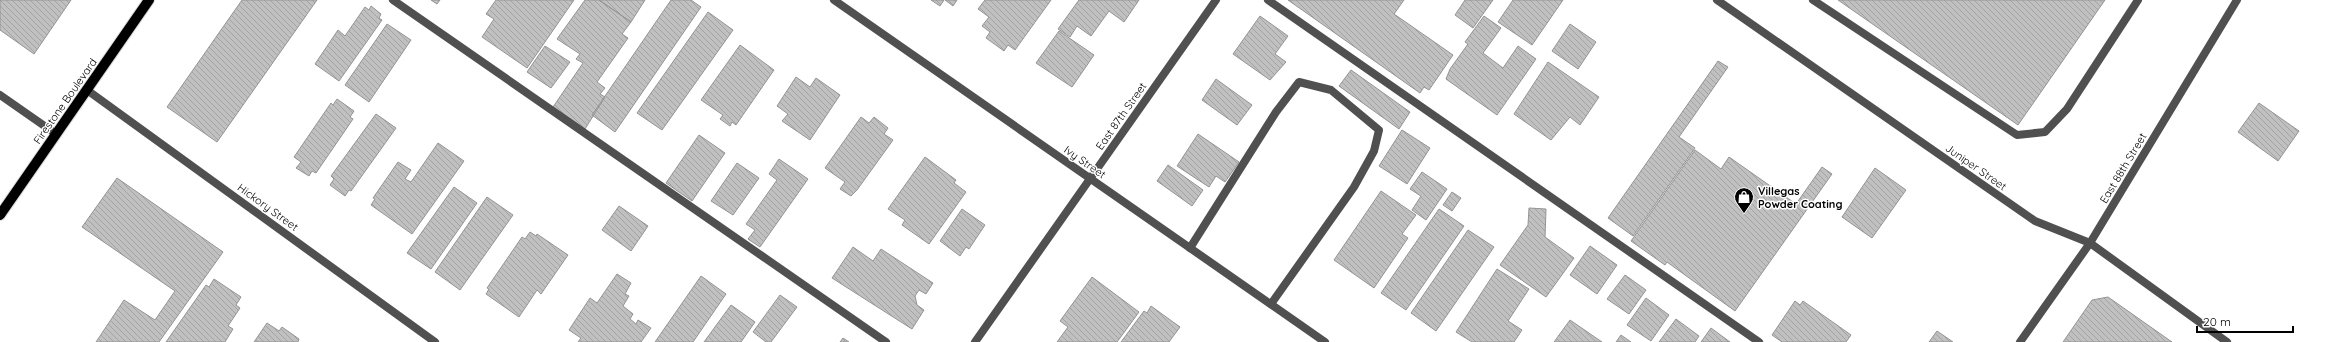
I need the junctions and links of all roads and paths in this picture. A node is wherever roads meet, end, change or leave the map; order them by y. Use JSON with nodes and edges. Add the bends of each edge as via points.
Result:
{"nodes":[{"id":1,"x":149,"y":0,"type":"edge"},
{"id":2,"x":393,"y":0,"type":"edge"},
{"id":3,"x":834,"y":0,"type":"edge"},
{"id":4,"x":1216,"y":0,"type":"edge"},
{"id":5,"x":1268,"y":0,"type":"edge"},
{"id":6,"x":1717,"y":0,"type":"edge"},
{"id":7,"x":1813,"y":0,"type":"edge"},
{"id":8,"x":2138,"y":0,"type":"edge"},
{"id":9,"x":2237,"y":0,"type":"edge"},
{"id":10,"x":87,"y":90,"type":"junction"},
{"id":11,"x":0,"y":95,"type":"edge"},
{"id":12,"x":56,"y":134,"type":"junction"},
{"id":13,"x":1090,"y":179,"type":"junction"},
{"id":14,"x":0,"y":215,"type":"edge"},
{"id":15,"x":2090,"y":243,"type":"junction"},
{"id":16,"x":1190,"y":248,"type":"junction"},
{"id":17,"x":1271,"y":304,"type":"junction"},
{"id":18,"x":435,"y":342,"type":"edge"},
{"id":19,"x":886,"y":342,"type":"edge"},
{"id":20,"x":975,"y":342,"type":"edge"},
{"id":21,"x":1325,"y":342,"type":"edge"},
{"id":22,"x":1759,"y":342,"type":"edge"},
{"id":23,"x":2020,"y":342,"type":"edge"},
{"id":24,"x":2227,"y":342,"type":"edge"}],
"edges":[{"from":1,"to":10,"type":"main road","name":"Firestone Boulevard"},
{"from":2,"to":19,"type":"street"},
{"from":3,"to":13,"type":"street","name":"Ivy Street"},
{"from":4,"to":13,"type":"street","name":"East 87th Street"},
{"from":5,"to":22,"type":"street"},
{"from":6,"to":15,"type":"street","name":"Juniper Street","via":[[2035,221]]},
{"from":7,"to":8,"type":"street","via":[[2017,135],[2045,132],[2067,110]]},
{"from":9,"to":15,"type":"street","name":"East 88th Street"},
{"from":10,"to":12,"type":"main road","name":"Firestone Boulevard"},
{"from":10,"to":18,"type":"street","name":"Hickory Street"},
{"from":11,"to":12,"type":"street"},
{"from":12,"to":14,"type":"main road","name":"Firestone Boulevard"},
{"from":13,"to":16,"type":"street","name":"Ivy Street"},
{"from":13,"to":20,"type":"street","name":"East 87th Street"},
{"from":15,"to":23,"type":"street","name":"East 88th Street"},
{"from":15,"to":24,"type":"street","name":"Juniper Street"},
{"from":16,"to":17,"type":"street","name":"Ivy Street"},
{"from":16,"to":17,"type":"street","via":[[1276,112],[1299,82],[1331,90],[1379,130],[1374,151],[1354,188]]},
{"from":17,"to":21,"type":"street","name":"Ivy Street"}]}
